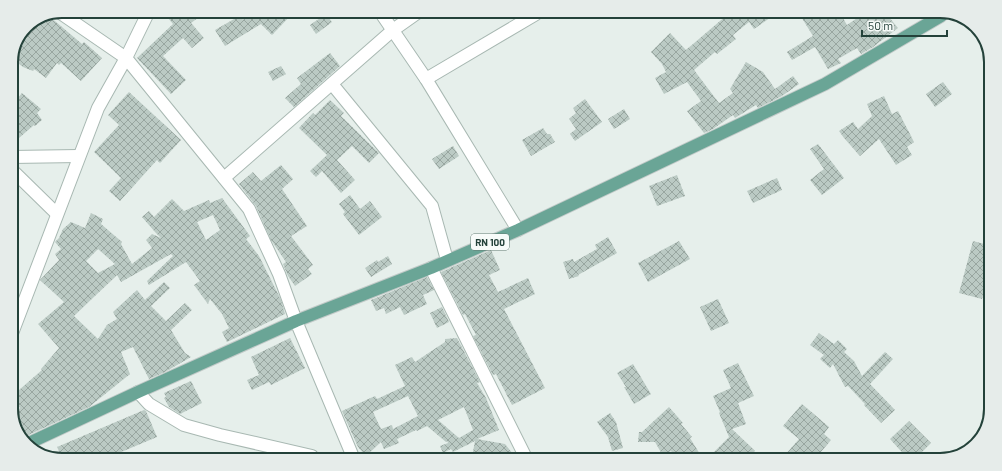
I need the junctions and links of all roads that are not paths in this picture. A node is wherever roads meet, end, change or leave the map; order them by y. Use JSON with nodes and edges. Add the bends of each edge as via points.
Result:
{"nodes":[{"id":1,"x":67,"y":18,"type":"edge"},
{"id":2,"x":146,"y":18,"type":"edge"},
{"id":3,"x":385,"y":18,"type":"edge"},
{"id":4,"x":410,"y":18,"type":"edge"},
{"id":5,"x":529,"y":18,"type":"edge"},
{"id":6,"x":938,"y":18,"type":"edge"},
{"id":7,"x":393,"y":30,"type":"junction"},
{"id":8,"x":126,"y":58,"type":"junction"},
{"id":9,"x":426,"y":79,"type":"junction"},
{"id":10,"x":332,"y":84,"type":"junction"},
{"id":11,"x":79,"y":156,"type":"junction"},
{"id":12,"x":18,"y":158,"type":"edge"},
{"id":13,"x":18,"y":176,"type":"edge"},
{"id":14,"x":224,"y":178,"type":"junction"},
{"id":15,"x":57,"y":214,"type":"junction"},
{"id":16,"x":518,"y":230,"type":"junction"},
{"id":17,"x":447,"y":260,"type":"junction"},
{"id":18,"x":431,"y":268,"type":"junction"},
{"id":19,"x":18,"y":317,"type":"edge"},
{"id":20,"x":296,"y":321,"type":"junction"},
{"id":21,"x":138,"y":392,"type":"junction"},
{"id":22,"x":32,"y":441,"type":"edge"},
{"id":23,"x":299,"y":453,"type":"edge"},
{"id":24,"x":351,"y":453,"type":"edge"},
{"id":25,"x":524,"y":453,"type":"edge"}],
"edges":[{"from":1,"to":8,"type":"street"},
{"from":2,"to":8,"type":"street"},
{"from":3,"to":7,"type":"street"},
{"from":4,"to":7,"type":"street"},
{"from":5,"to":9,"type":"street"},
{"from":6,"to":16,"type":"main road","number":"RN 100","via":[[825,84]]},
{"from":7,"to":9,"type":"street"},
{"from":7,"to":10,"type":"street"},
{"from":8,"to":11,"type":"street","via":[[98,108]]},
{"from":8,"to":14,"type":"street"},
{"from":9,"to":16,"type":"street"},
{"from":10,"to":14,"type":"street"},
{"from":10,"to":17,"type":"street","via":[[432,206]]},
{"from":11,"to":12,"type":"street"},
{"from":11,"to":15,"type":"street"},
{"from":13,"to":15,"type":"street"},
{"from":14,"to":20,"type":"street","via":[[249,209],[279,274]]},
{"from":15,"to":19,"type":"street"},
{"from":16,"to":17,"type":"main road","number":"RN 100"},
{"from":17,"to":18,"type":"main road","number":"RN 100"},
{"from":18,"to":20,"type":"main road","number":"RN 100"},
{"from":18,"to":25,"type":"street"},
{"from":20,"to":21,"type":"main road","number":"RN 100"},
{"from":20,"to":24,"type":"street"},
{"from":21,"to":22,"type":"main road","number":"RN 100"},
{"from":21,"to":23,"type":"street","via":[[149,404],[184,425]]}]}
